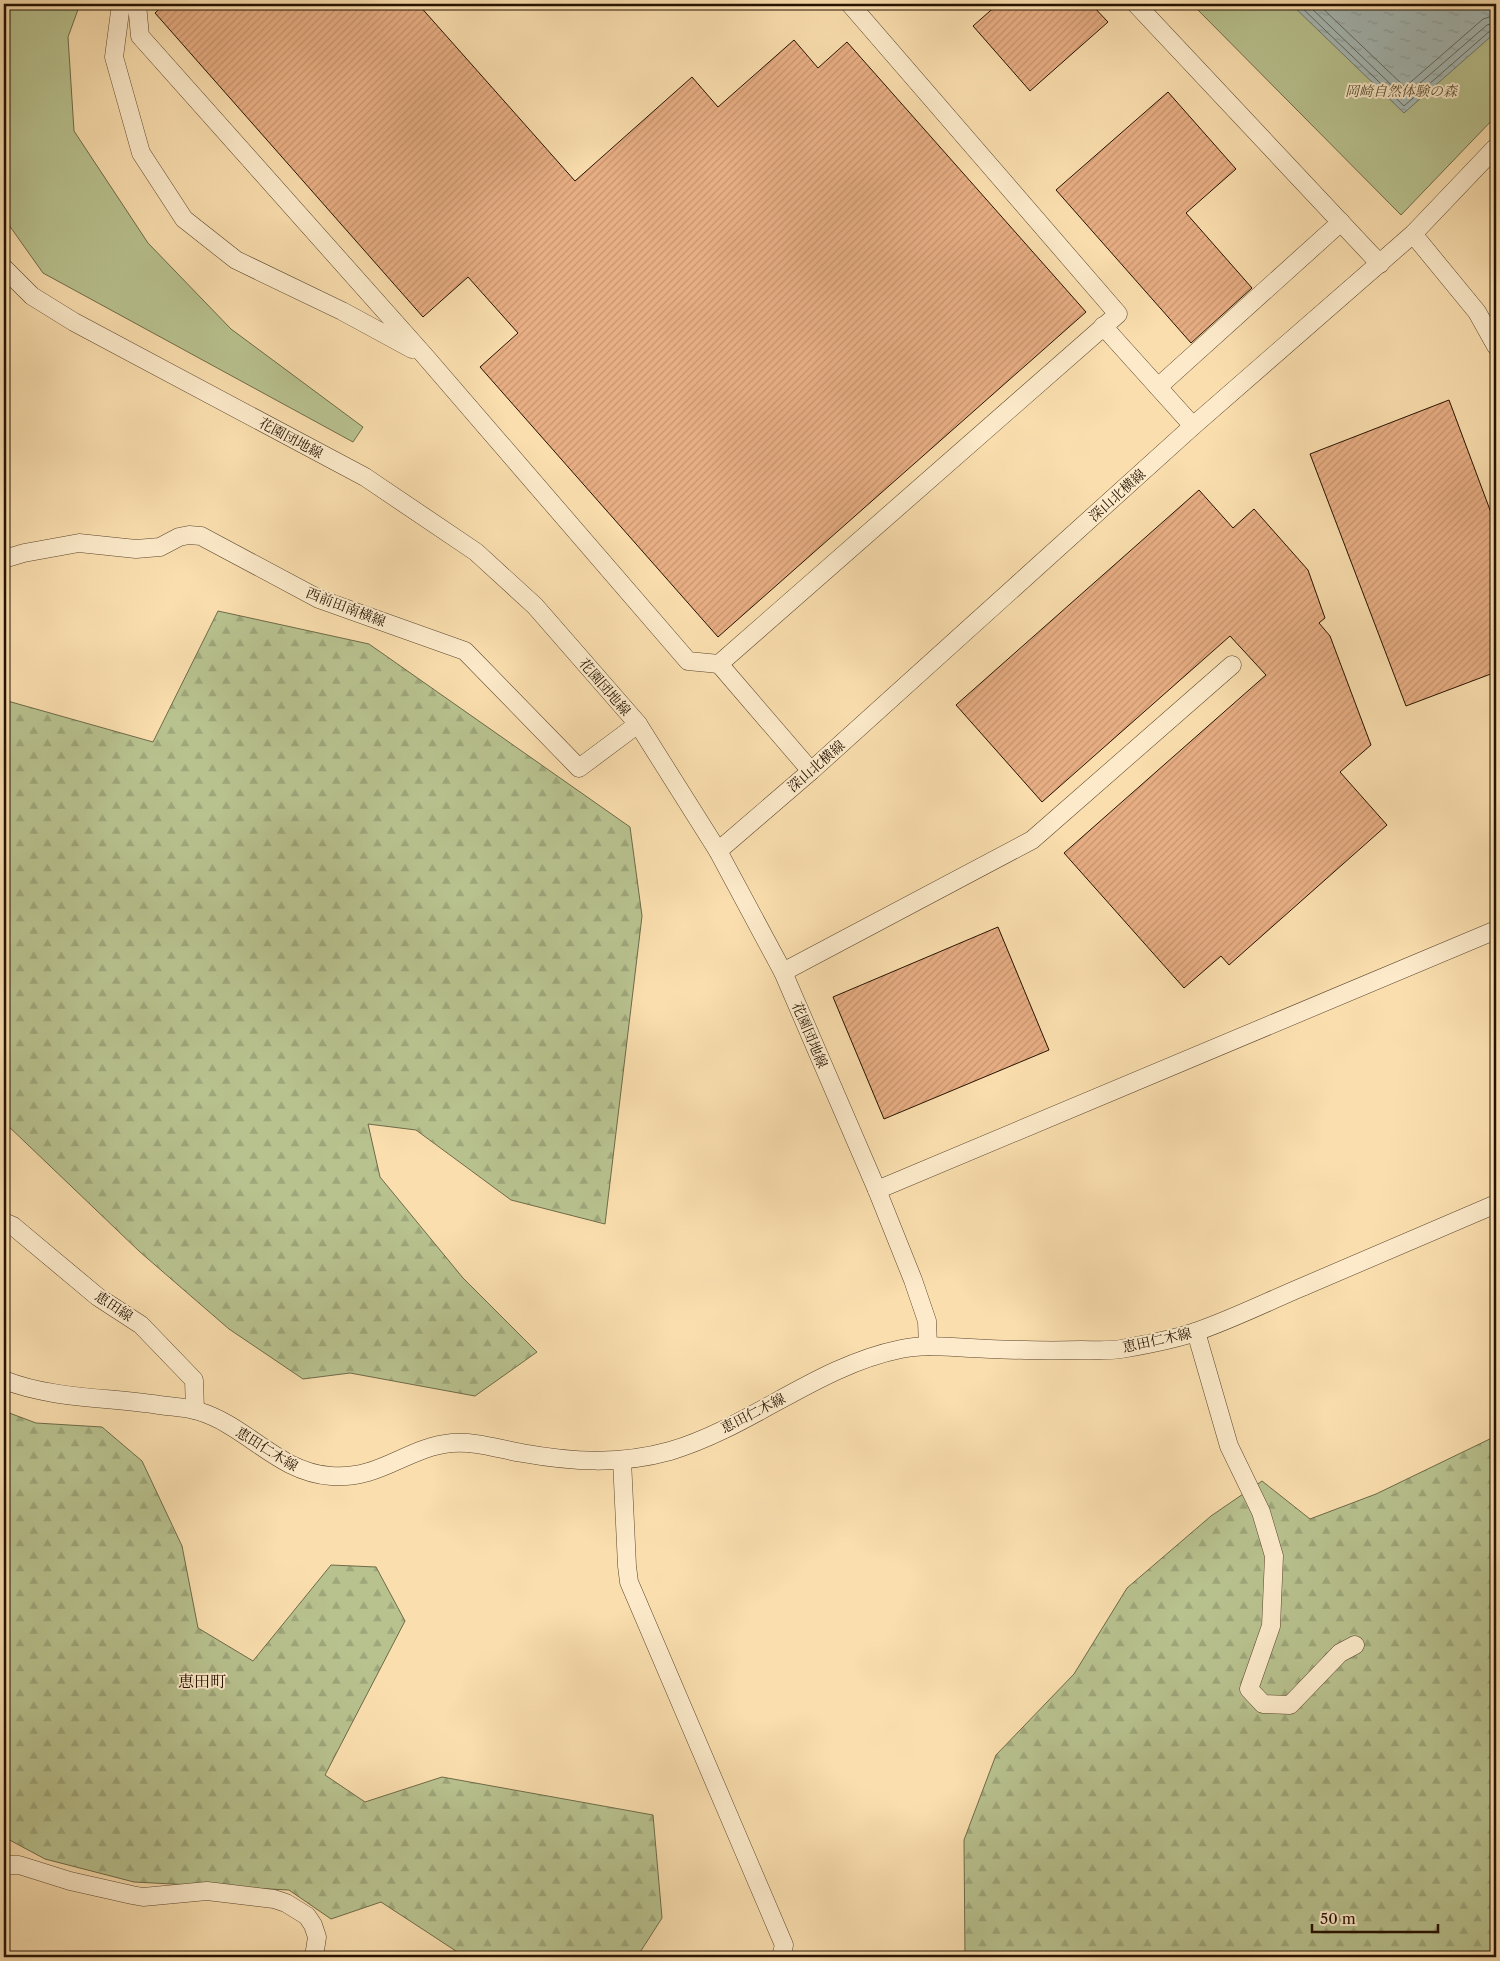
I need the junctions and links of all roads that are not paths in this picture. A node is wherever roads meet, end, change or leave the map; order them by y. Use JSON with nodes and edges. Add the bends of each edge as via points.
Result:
{"nodes":[{"id":1,"x":120,"y":4,"type":"edge"},
{"id":2,"x":137,"y":4,"type":"edge"},
{"id":3,"x":850,"y":4,"type":"edge"},
{"id":4,"x":1136,"y":4,"type":"edge"},
{"id":5,"x":1496,"y":147,"type":"edge"},
{"id":6,"x":1341,"y":222,"type":"junction"},
{"id":7,"x":1413,"y":234,"type":"junction"},
{"id":8,"x":1380,"y":264,"type":"junction"},
{"id":9,"x":4,"y":268,"type":"edge"},
{"id":10,"x":1103,"y":326,"type":"junction"},
{"id":11,"x":1496,"y":346,"type":"edge"},
{"id":12,"x":424,"y":355,"type":"junction"},
{"id":13,"x":1158,"y":387,"type":"junction"},
{"id":14,"x":1194,"y":426,"type":"junction"},
{"id":15,"x":4,"y":559,"type":"edge"},
{"id":16,"x":719,"y":664,"type":"junction"},
{"id":17,"x":1232,"y":665,"type":"dead end"},
{"id":18,"x":638,"y":724,"type":"junction"},
{"id":19,"x":811,"y":771,"type":"junction"},
{"id":20,"x":718,"y":851,"type":"junction"},
{"id":21,"x":1496,"y":930,"type":"edge"},
{"id":22,"x":783,"y":972,"type":"junction"},
{"id":23,"x":877,"y":1190,"type":"junction"},
{"id":24,"x":1496,"y":1204,"type":"edge"},
{"id":25,"x":4,"y":1222,"type":"edge"},
{"id":26,"x":1196,"y":1332,"type":"junction"},
{"id":27,"x":928,"y":1346,"type":"junction"},
{"id":28,"x":4,"y":1380,"type":"edge"},
{"id":29,"x":196,"y":1410,"type":"junction"},
{"id":30,"x":622,"y":1460,"type":"junction"},
{"id":31,"x":1355,"y":1645,"type":"dead end"},
{"id":32,"x":4,"y":1864,"type":"edge"},
{"id":33,"x":314,"y":1957,"type":"edge"},
{"id":34,"x":780,"y":1957,"type":"edge"}],
"edges":[{"from":1,"to":12,"type":"street","via":[[114,57],[141,153],[184,219],[236,260]]},
{"from":2,"to":12,"type":"street","via":[[140,36]]},
{"from":3,"to":10,"type":"street","via":[[1118,314]]},
{"from":4,"to":6,"type":"street"},
{"from":5,"to":7,"type":"street","name":"深山北横線"},
{"from":6,"to":8,"type":"street"},
{"from":6,"to":13,"type":"street"},
{"from":7,"to":8,"type":"street","name":"深山北横線"},
{"from":7,"to":11,"type":"street","via":[[1478,312]]},
{"from":8,"to":14,"type":"street","name":"深山北横線"},
{"from":9,"to":18,"type":"street","name":"花園団地線","via":[[32,296],[74,322],[365,477],[476,552],[535,606]]},
{"from":10,"to":13,"type":"street"},
{"from":10,"to":16,"type":"street"},
{"from":12,"to":16,"type":"street","via":[[688,661]]},
{"from":13,"to":14,"type":"street"},
{"from":14,"to":19,"type":"street","name":"深山北横線"},
{"from":15,"to":18,"type":"street","name":"西前田南横線","via":[[79,542],[136,549],[160,547],[188,535],[202,536],[320,599],[465,651],[579,768]]},
{"from":16,"to":19,"type":"street"},
{"from":17,"to":22,"type":"street","via":[[1032,840]]},
{"from":18,"to":20,"type":"street","name":"花園団地線"},
{"from":19,"to":20,"type":"street","name":"深山北横線"},
{"from":20,"to":22,"type":"street","name":"花園団地線"},
{"from":21,"to":23,"type":"street"},
{"from":22,"to":23,"type":"street","name":"花園団地線"},
{"from":23,"to":27,"type":"street","name":"花園団地線","via":[[927,1321]]},
{"from":24,"to":26,"type":"street","name":"恵田仁木線"},
{"from":25,"to":29,"type":"street","name":"恵田線","via":[[98,1297],[141,1325],[194,1380]]},
{"from":26,"to":27,"type":"street","name":"恵田仁木線","via":[[1119,1349],[1044,1352]]},
{"from":26,"to":31,"type":"street","via":[[1229,1446],[1261,1512],[1274,1556],[1271,1626],[1249,1689],[1263,1704],[1290,1706],[1340,1653]]},
{"from":27,"to":30,"type":"street","name":"恵田仁木線","via":[[879,1354],[848,1365],[690,1445]]},
{"from":28,"to":29,"type":"street","name":"恵田仁木線","via":[[34,1389]]},
{"from":29,"to":30,"type":"street","name":"恵田仁木線","via":[[224,1422],[284,1462],[307,1473],[359,1475],[384,1468],[429,1447],[454,1443],[565,1461]]},
{"from":30,"to":34,"type":"street","via":[[629,1582],[784,1945]]},
{"from":32,"to":33,"type":"street","via":[[19,1865],[70,1881],[138,1896],[207,1891],[274,1899],[307,1916],[317,1937]]}]}
